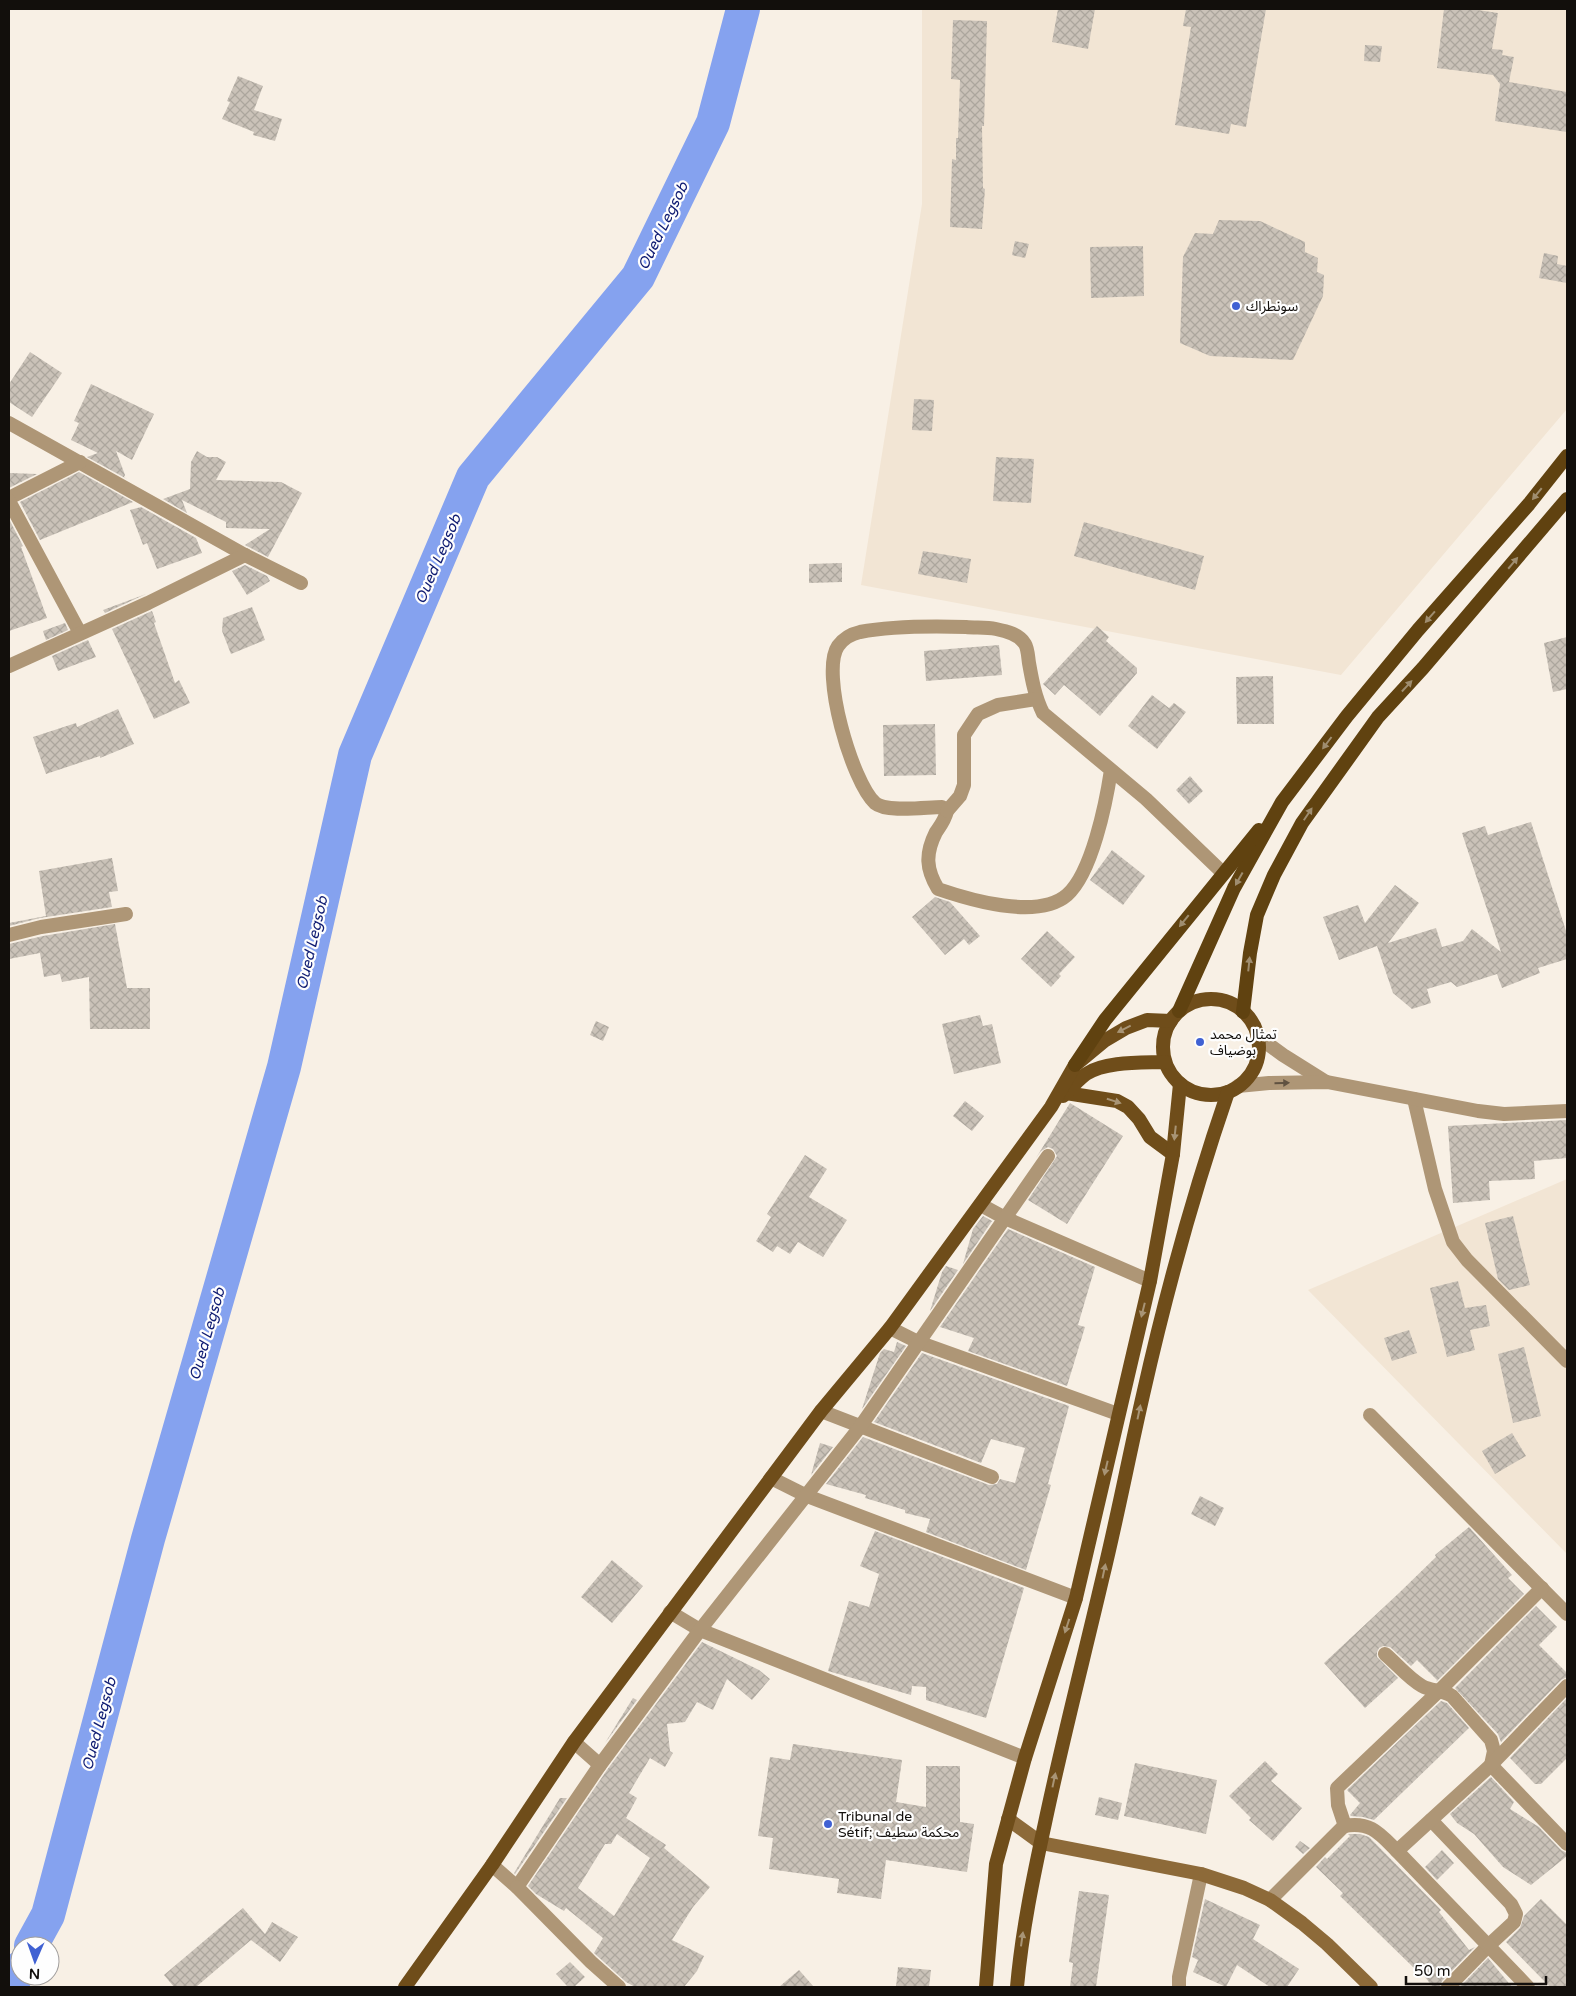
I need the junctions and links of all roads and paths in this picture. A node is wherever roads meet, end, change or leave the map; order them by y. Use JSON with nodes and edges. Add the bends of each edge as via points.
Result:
{"nodes":[{"id":1,"x":9,"y":423,"type":"edge"},
{"id":2,"x":1567,"y":456,"type":"edge"},
{"id":3,"x":80,"y":462,"type":"junction"},
{"id":4,"x":1567,"y":498,"type":"edge"},
{"id":5,"x":9,"y":499,"type":"edge"},
{"id":6,"x":245,"y":555,"type":"junction"},
{"id":7,"x":301,"y":583,"type":"dead end"},
{"id":8,"x":80,"y":633,"type":"junction"},
{"id":9,"x":9,"y":666,"type":"edge"},
{"id":10,"x":1036,"y":699,"type":"junction"},
{"id":11,"x":1111,"y":770,"type":"junction"},
{"id":12,"x":1282,"y":802,"type":"junction"},
{"id":13,"x":947,"y":811,"type":"junction"},
{"id":14,"x":1223,"y":873,"type":"junction"},
{"id":15,"x":126,"y":914,"type":"dead end"},
{"id":16,"x":9,"y":934,"type":"edge"},
{"id":17,"x":1243,"y":1012,"type":"junction"},
{"id":18,"x":1175,"y":1016,"type":"junction"},
{"id":19,"x":1257,"y":1036,"type":"junction"},
{"id":20,"x":1165,"y":1062,"type":"junction"},
{"id":21,"x":1075,"y":1065,"type":"junction"},
{"id":22,"x":1327,"y":1082,"type":"junction"},
{"id":23,"x":1180,"y":1084,"type":"junction"},
{"id":24,"x":1233,"y":1089,"type":"junction"},
{"id":25,"x":1066,"y":1093,"type":"junction"},
{"id":26,"x":1414,"y":1099,"type":"junction"},
{"id":27,"x":1051,"y":1107,"type":"junction"},
{"id":28,"x":1567,"y":1111,"type":"edge"},
{"id":29,"x":1173,"y":1154,"type":"junction"},
{"id":30,"x":1048,"y":1156,"type":"dead end"},
{"id":31,"x":981,"y":1205,"type":"junction"},
{"id":32,"x":1005,"y":1218,"type":"junction"},
{"id":33,"x":1150,"y":1281,"type":"junction"},
{"id":34,"x":890,"y":1328,"type":"junction"},
{"id":35,"x":918,"y":1342,"type":"junction"},
{"id":36,"x":1567,"y":1361,"type":"edge"},
{"id":37,"x":821,"y":1411,"type":"junction"},
{"id":38,"x":1118,"y":1414,"type":"junction"},
{"id":39,"x":1370,"y":1415,"type":"dead end"},
{"id":40,"x":860,"y":1428,"type":"junction"},
{"id":41,"x":992,"y":1477,"type":"dead end"},
{"id":42,"x":771,"y":1478,"type":"junction"},
{"id":43,"x":807,"y":1496,"type":"junction"},
{"id":44,"x":1542,"y":1588,"type":"junction"},
{"id":45,"x":1076,"y":1598,"type":"junction"},
{"id":46,"x":670,"y":1612,"type":"junction"},
{"id":47,"x":1567,"y":1614,"type":"edge"},
{"id":48,"x":700,"y":1630,"type":"junction"},
{"id":49,"x":1386,"y":1654,"type":"dead end"},
{"id":50,"x":1567,"y":1686,"type":"edge"},
{"id":51,"x":1439,"y":1691,"type":"junction"},
{"id":52,"x":574,"y":1742,"type":"junction"},
{"id":53,"x":1026,"y":1758,"type":"junction"},
{"id":54,"x":600,"y":1765,"type":"junction"},
{"id":55,"x":1492,"y":1766,"type":"junction"},
{"id":56,"x":1008,"y":1819,"type":"junction"},
{"id":57,"x":1431,"y":1820,"type":"junction"},
{"id":58,"x":1345,"y":1826,"type":"junction"},
{"id":59,"x":1040,"y":1843,"type":"junction"},
{"id":60,"x":1567,"y":1844,"type":"edge"},
{"id":61,"x":1397,"y":1851,"type":"junction"},
{"id":62,"x":492,"y":1865,"type":"junction"},
{"id":63,"x":1201,"y":1874,"type":"junction"},
{"id":64,"x":517,"y":1887,"type":"junction"},
{"id":65,"x":1270,"y":1900,"type":"junction"},
{"id":66,"x":1488,"y":1946,"type":"junction"},
{"id":67,"x":405,"y":1987,"type":"edge"},
{"id":68,"x":619,"y":1987,"type":"edge"},
{"id":69,"x":986,"y":1987,"type":"edge"},
{"id":70,"x":1017,"y":1987,"type":"edge"},
{"id":71,"x":1179,"y":1987,"type":"edge"},
{"id":72,"x":1370,"y":1987,"type":"edge"},
{"id":73,"x":1448,"y":1987,"type":"edge"},
{"id":74,"x":1528,"y":1987,"type":"edge"}],
"edges":[{"from":1,"to":3,"type":"street"},
{"from":2,"to":12,"type":"highway","one_way":true,"via":[[1347,716]]},
{"from":3,"to":5,"type":"street"},
{"from":3,"to":6,"type":"street"},
{"from":17,"to":4,"type":"highway","one_way":true,"via":[[1257,915],[1302,824],[1378,717]]},
{"from":5,"to":8,"type":"street"},
{"from":6,"to":7,"type":"street"},
{"from":6,"to":8,"type":"street"},
{"from":8,"to":9,"type":"street"},
{"from":10,"to":11,"type":"street","via":[[1043,713]]},
{"from":10,"to":13,"type":"street","via":[[998,705],[978,714],[964,735],[964,785],[960,796]]},
{"from":10,"to":13,"type":"street","via":[[1026,645],[1013,634],[994,628],[933,626],[860,632],[851,635],[837,648],[832,662],[841,727],[854,770],[866,791],[876,803],[885,807],[942,808]]},
{"from":11,"to":13,"type":"street","via":[[1099,827],[1080,878],[1066,895],[1048,903],[1004,907],[938,889],[929,873],[930,847]]},
{"from":11,"to":14,"type":"street"},
{"from":12,"to":14,"type":"highway"},
{"from":12,"to":18,"type":"highway","one_way":true,"via":[[1234,888]]},
{"from":14,"to":21,"type":"highway","one_way":true,"via":[[1105,1020]]},
{"from":15,"to":16,"type":"street"},
{"from":17,"to":18,"type":"main road","via":[[1232,1004],[1205,1000],[1191,1003]]},
{"from":17,"to":19,"type":"main road"},
{"from":18,"to":20,"type":"main road","via":[[1164,1034]]},
{"from":18,"to":21,"type":"main road","one_way":true,"via":[[1147,1020],[1126,1028]]},
{"from":19,"to":22,"type":"street"},
{"from":19,"to":24,"type":"main road","via":[[1256,1064],[1249,1077]]},
{"from":20,"to":23,"type":"main road"},
{"from":20,"to":25,"type":"main road","via":[[1124,1064],[1092,1071]]},
{"from":21,"to":27,"type":"main road"},
{"from":24,"to":22,"type":"street","one_way":true,"via":[[1269,1083]]},
{"from":22,"to":26,"type":"street"},
{"from":23,"to":24,"type":"main road","via":[[1203,1095],[1216,1095]]},
{"from":23,"to":29,"type":"main road","one_way":true},
{"from":59,"to":24,"type":"main road","one_way":true,"via":[[1182,1240],[1209,1149]]},
{"from":25,"to":27,"type":"main road"},
{"from":25,"to":29,"type":"main road","one_way":true,"via":[[1117,1101],[1128,1107],[1150,1137]]},
{"from":26,"to":28,"type":"street","via":[[1504,1114]]},
{"from":26,"to":36,"type":"street","via":[[1435,1190],[1453,1242]]},
{"from":27,"to":31,"type":"main road"},
{"from":29,"to":33,"type":"main road"},
{"from":30,"to":32,"type":"street"},
{"from":31,"to":32,"type":"street"},
{"from":31,"to":34,"type":"main road"},
{"from":32,"to":33,"type":"street"},
{"from":32,"to":35,"type":"street"},
{"from":33,"to":38,"type":"main road","one_way":true},
{"from":34,"to":35,"type":"street"},
{"from":34,"to":37,"type":"main road"},
{"from":35,"to":38,"type":"street"},
{"from":35,"to":40,"type":"street"},
{"from":37,"to":40,"type":"street"},
{"from":37,"to":42,"type":"main road"},
{"from":38,"to":45,"type":"main road","one_way":true},
{"from":39,"to":44,"type":"street"},
{"from":40,"to":41,"type":"street"},
{"from":40,"to":43,"type":"street"},
{"from":42,"to":43,"type":"street"},
{"from":42,"to":46,"type":"main road"},
{"from":43,"to":45,"type":"street"},
{"from":43,"to":48,"type":"street"},
{"from":44,"to":47,"type":"street"},
{"from":44,"to":51,"type":"street"},
{"from":45,"to":53,"type":"main road","one_way":true},
{"from":46,"to":48,"type":"street"},
{"from":46,"to":52,"type":"main road"},
{"from":48,"to":53,"type":"street"},
{"from":48,"to":54,"type":"street"},
{"from":49,"to":51,"type":"street","via":[[1417,1683]]},
{"from":50,"to":55,"type":"street"},
{"from":51,"to":55,"type":"street","via":[[1452,1696],[1491,1740],[1494,1751]]},
{"from":51,"to":58,"type":"street","via":[[1337,1788],[1338,1805]]},
{"from":52,"to":54,"type":"street"},
{"from":52,"to":62,"type":"main road"},
{"from":53,"to":56,"type":"main road"},
{"from":54,"to":64,"type":"street"},
{"from":55,"to":57,"type":"street"},
{"from":55,"to":60,"type":"street"},
{"from":56,"to":59,"type":"main road"},
{"from":56,"to":69,"type":"main road","via":[[996,1864]]},
{"from":57,"to":61,"type":"street"},
{"from":57,"to":66,"type":"street","via":[[1511,1904],[1516,1914],[1514,1922]]},
{"from":58,"to":61,"type":"street","via":[[1365,1825]]},
{"from":58,"to":65,"type":"street"},
{"from":59,"to":63,"type":"main road"},
{"from":70,"to":59,"type":"main road","one_way":true,"via":[[1021,1939]]},
{"from":61,"to":66,"type":"street"},
{"from":62,"to":64,"type":"street"},
{"from":62,"to":67,"type":"main road"},
{"from":63,"to":65,"type":"main road"},
{"from":63,"to":71,"type":"street"},
{"from":64,"to":68,"type":"street"},
{"from":65,"to":72,"type":"main road","via":[[1327,1944]]},
{"from":66,"to":73,"type":"street"},
{"from":66,"to":74,"type":"street"}]}
